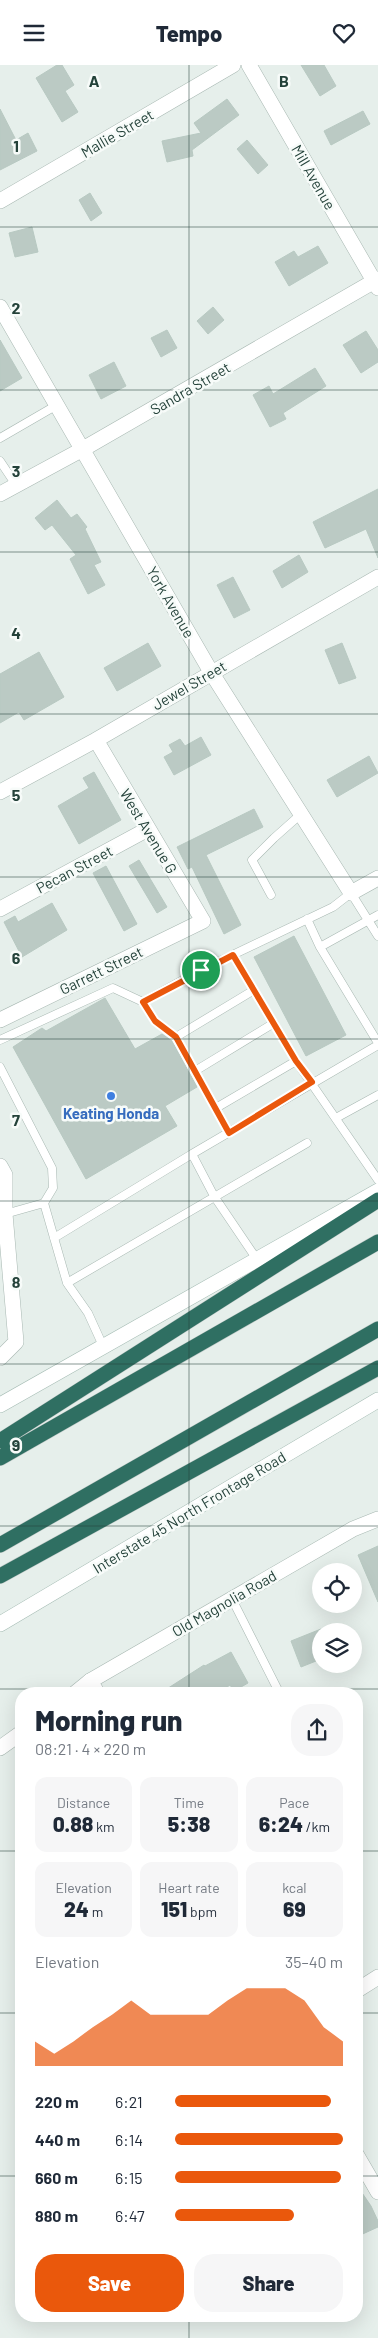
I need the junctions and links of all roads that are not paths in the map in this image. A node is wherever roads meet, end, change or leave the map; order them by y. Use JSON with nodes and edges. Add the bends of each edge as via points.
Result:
{"nodes":[{"id":1,"x":233,"y":65,"type":"edge"},
{"id":2,"x":250,"y":65,"type":"edge"},
{"id":3,"x":0,"y":201,"type":"edge"},
{"id":4,"x":377,"y":283,"type":"edge"},
{"id":5,"x":1,"y":310,"type":"edge"},
{"id":6,"x":57,"y":405,"type":"junction"},
{"id":7,"x":0,"y":439,"type":"edge"},
{"id":8,"x":83,"y":449,"type":"junction"},
{"id":9,"x":0,"y":461,"type":"edge"},
{"id":10,"x":16,"y":485,"type":"junction"},
{"id":11,"x":0,"y":494,"type":"edge"},
{"id":12,"x":378,"y":577,"type":"edge"},
{"id":13,"x":211,"y":672,"type":"junction"},
{"id":14,"x":96,"y":740,"type":"junction"},
{"id":15,"x":0,"y":792,"type":"edge"},
{"id":16,"x":301,"y":813,"type":"junction"},
{"id":17,"x":148,"y":829,"type":"junction"},
{"id":18,"x":378,"y":878,"type":"edge"},
{"id":19,"x":352,"y":893,"type":"junction"},
{"id":20,"x":271,"y":895,"type":"dead end"},
{"id":21,"x":0,"y":909,"type":"edge"},
{"id":22,"x":378,"y":915,"type":"edge"},
{"id":23,"x":307,"y":919,"type":"junction"},
{"id":24,"x":203,"y":921,"type":"joint"},
{"id":25,"x":368,"y":921,"type":"junction"},
{"id":26,"x":378,"y":936,"type":"edge"},
{"id":27,"x":320,"y":947,"type":"junction"},
{"id":28,"x":233,"y":955,"type":"junction"},
{"id":29,"x":254,"y":990,"type":"junction"},
{"id":30,"x":143,"y":1002,"type":"junction"},
{"id":31,"x":0,"y":1020,"type":"edge"},
{"id":32,"x":274,"y":1023,"type":"junction"},
{"id":33,"x":176,"y":1037,"type":"junction"},
{"id":34,"x":0,"y":1040,"type":"edge"},
{"id":35,"x":378,"y":1044,"type":"edge"},
{"id":36,"x":296,"y":1061,"type":"junction"},
{"id":37,"x":0,"y":1067,"type":"edge"},
{"id":38,"x":195,"y":1071,"type":"junction"},
{"id":39,"x":312,"y":1082,"type":"junction"},
{"id":40,"x":378,"y":1095,"type":"edge"},
{"id":41,"x":216,"y":1109,"type":"junction"},
{"id":42,"x":336,"y":1117,"type":"junction"},
{"id":43,"x":229,"y":1133,"type":"junction"},
{"id":44,"x":307,"y":1143,"type":"dead end"},
{"id":45,"x":192,"y":1154,"type":"junction"},
{"id":46,"x":0,"y":1166,"type":"edge"},
{"id":47,"x":378,"y":1180,"type":"edge"},
{"id":48,"x":378,"y":1191,"type":"edge"},
{"id":49,"x":214,"y":1195,"type":"junction"},
{"id":50,"x":378,"y":1200,"type":"edge"},
{"id":51,"x":44,"y":1203,"type":"junction"},
{"id":52,"x":3,"y":1215,"type":"edge"},
{"id":53,"x":54,"y":1238,"type":"junction"},
{"id":54,"x":378,"y":1242,"type":"edge"},
{"id":55,"x":258,"y":1261,"type":"junction"},
{"id":56,"x":66,"y":1283,"type":"junction"},
{"id":57,"x":378,"y":1329,"type":"edge"},
{"id":58,"x":103,"y":1346,"type":"junction"},
{"id":59,"x":0,"y":1358,"type":"edge"},
{"id":60,"x":378,"y":1368,"type":"edge"},
{"id":61,"x":378,"y":1401,"type":"edge"},
{"id":62,"x":0,"y":1405,"type":"edge"},
{"id":63,"x":0,"y":1441,"type":"edge"},
{"id":64,"x":0,"y":1458,"type":"edge"},
{"id":65,"x":378,"y":1519,"type":"edge"},
{"id":66,"x":0,"y":1545,"type":"edge"},
{"id":67,"x":0,"y":1576,"type":"edge"},
{"id":68,"x":232,"y":1599,"type":"junction"},
{"id":69,"x":0,"y":1624,"type":"edge"},
{"id":70,"x":94,"y":1687,"type":"edge"},
{"id":71,"x":276,"y":1687,"type":"edge"},
{"id":72,"x":15,"y":1737,"type":"edge"},
{"id":73,"x":0,"y":1748,"type":"edge"},
{"id":74,"x":378,"y":1977,"type":"edge"},
{"id":75,"x":363,"y":1987,"type":"edge"},
{"id":76,"x":363,"y":2166,"type":"edge"},
{"id":77,"x":378,"y":2191,"type":"edge"}],
"edges":[{"from":1,"to":3,"type":"street","name":"Mallie Street"},
{"from":2,"to":4,"type":"street","name":"Mill Avenue"},
{"from":4,"to":8,"type":"street","name":"Sandra Street"},
{"from":5,"to":6,"type":"street","name":"York Avenue"},
{"from":6,"to":7,"type":"lane"},
{"from":6,"to":8,"type":"street","name":"York Avenue"},
{"from":8,"to":10,"type":"street","name":"Sandra Street"},
{"from":8,"to":13,"type":"street","name":"York Avenue"},
{"from":9,"to":10,"type":"lane"},
{"from":10,"to":11,"type":"street","name":"Sandra Street"},
{"from":12,"to":13,"type":"street","name":"Jewel Street"},
{"from":13,"to":14,"type":"street","name":"Jewel Street"},
{"from":13,"to":16,"type":"street","name":"York Avenue"},
{"from":14,"to":15,"type":"street","name":"Jewel Street"},
{"from":14,"to":17,"type":"street","name":"West Avenue G"},
{"from":16,"to":19,"type":"street","name":"York Avenue"},
{"from":16,"to":20,"type":"lane","via":[[252,861]]},
{"from":17,"to":21,"type":"street","name":"Pecan Street"},
{"from":17,"to":24,"type":"street","name":"West Avenue G"},
{"from":18,"to":19,"type":"street"},
{"from":19,"to":23,"type":"lane","via":[[333,907]]},
{"from":19,"to":25,"type":"lane"},
{"from":22,"to":25,"type":"lane"},
{"from":23,"to":27,"type":"lane"},
{"from":23,"to":28,"type":"lane"},
{"from":24,"to":31,"type":"street","name":"Garrett Street"},
{"from":25,"to":26,"type":"lane"},
{"from":25,"to":27,"type":"lane"},
{"from":27,"to":35,"type":"lane"},
{"from":28,"to":29,"type":"lane"},
{"from":28,"to":30,"type":"lane"},
{"from":29,"to":32,"type":"lane"},
{"from":29,"to":33,"type":"lane"},
{"from":30,"to":33,"type":"lane","via":[[155,1021]]},
{"from":30,"to":34,"type":"lane","via":[[113,988]]},
{"from":32,"to":36,"type":"lane"},
{"from":32,"to":38,"type":"lane"},
{"from":33,"to":38,"type":"lane"},
{"from":35,"to":39,"type":"lane"},
{"from":36,"to":39,"type":"lane"},
{"from":36,"to":41,"type":"lane"},
{"from":37,"to":51,"type":"lane","via":[[52,1168],[53,1187]]},
{"from":38,"to":41,"type":"lane"},
{"from":39,"to":42,"type":"lane"},
{"from":39,"to":43,"type":"lane"},
{"from":40,"to":42,"type":"lane"},
{"from":41,"to":43,"type":"lane"},
{"from":42,"to":47,"type":"lane"},
{"from":43,"to":45,"type":"lane"},
{"from":44,"to":49,"type":"lane"},
{"from":45,"to":49,"type":"lane"},
{"from":45,"to":53,"type":"lane"},
{"from":46,"to":52,"type":"street","via":[[5,1175]]},
{"from":48,"to":55,"type":"street"},
{"from":49,"to":55,"type":"lane"},
{"from":49,"to":56,"type":"lane"},
{"from":50,"to":63,"type":"highway"},
{"from":51,"to":52,"type":"lane"},
{"from":51,"to":53,"type":"lane"},
{"from":52,"to":59,"type":"street","via":[[16,1342]]},
{"from":53,"to":56,"type":"lane"},
{"from":54,"to":64,"type":"highway"},
{"from":55,"to":58,"type":"street"},
{"from":56,"to":58,"type":"lane","via":[[88,1313]]},
{"from":57,"to":66,"type":"highway"},
{"from":58,"to":62,"type":"street"},
{"from":60,"to":67,"type":"highway"},
{"from":61,"to":69,"type":"street","name":"Interstate 45 North Frontage Road"},
{"from":65,"to":68,"type":"street","name":"Old Magnolia Road","via":[[353,1529]]},
{"from":68,"to":70,"type":"street","name":"Old Magnolia Road"},
{"from":68,"to":71,"type":"lane"},
{"from":72,"to":73,"type":"street"},
{"from":74,"to":75,"type":"street"},
{"from":76,"to":77,"type":"street"}]}
